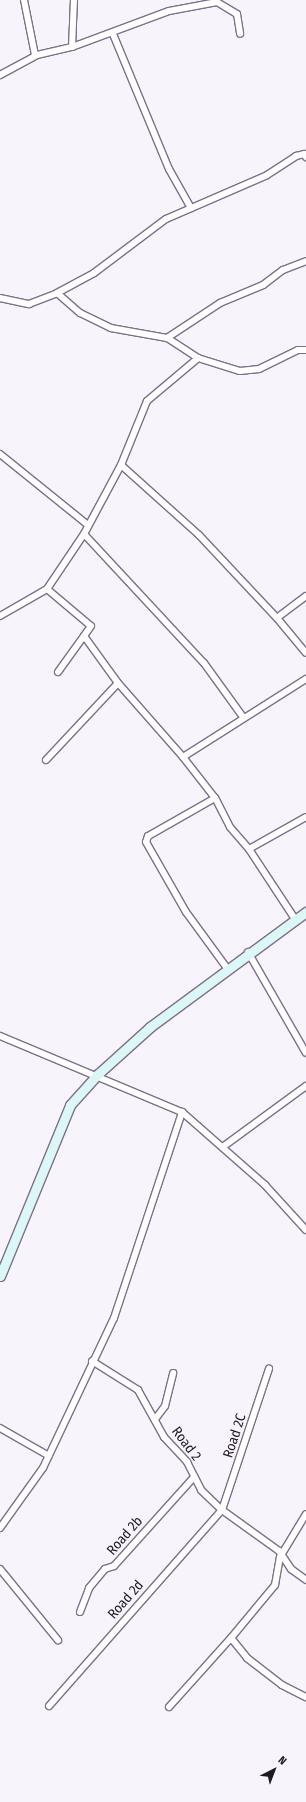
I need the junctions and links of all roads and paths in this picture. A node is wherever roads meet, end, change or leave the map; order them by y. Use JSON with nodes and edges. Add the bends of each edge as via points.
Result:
{"nodes":[{"id":1,"x":24,"y":0,"type":"edge"},
{"id":2,"x":74,"y":0,"type":"edge"},
{"id":3,"x":113,"y":34,"type":"junction"},
{"id":4,"x":240,"y":34,"type":"dead end"},
{"id":5,"x":72,"y":47,"type":"junction"},
{"id":6,"x":35,"y":56,"type":"junction"},
{"id":7,"x":0,"y":75,"type":"edge"},
{"id":8,"x":306,"y":157,"type":"edge"},
{"id":9,"x":191,"y":208,"type":"junction"},
{"id":10,"x":306,"y":261,"type":"edge"},
{"id":11,"x":57,"y":293,"type":"junction"},
{"id":12,"x":0,"y":298,"type":"edge"},
{"id":13,"x":167,"y":338,"type":"junction"},
{"id":14,"x":306,"y":350,"type":"edge"},
{"id":15,"x":198,"y":358,"type":"junction"},
{"id":16,"x":0,"y":454,"type":"edge"},
{"id":17,"x":121,"y":466,"type":"junction"},
{"id":18,"x":88,"y":524,"type":"junction"},
{"id":19,"x":84,"y":534,"type":"junction"},
{"id":20,"x":47,"y":589,"type":"junction"},
{"id":21,"x":306,"y":596,"type":"edge"},
{"id":22,"x":0,"y":616,"type":"edge"},
{"id":23,"x":277,"y":618,"type":"junction"},
{"id":24,"x":84,"y":636,"type":"junction"},
{"id":25,"x":306,"y":653,"type":"edge"},
{"id":26,"x":58,"y":672,"type":"dead end"},
{"id":27,"x":306,"y":679,"type":"edge"},
{"id":28,"x":118,"y":683,"type":"junction"},
{"id":29,"x":243,"y":717,"type":"junction"},
{"id":30,"x":183,"y":757,"type":"junction"},
{"id":31,"x":46,"y":760,"type":"dead end"},
{"id":32,"x":215,"y":798,"type":"junction"},
{"id":33,"x":306,"y":817,"type":"edge"},
{"id":34,"x":249,"y":850,"type":"junction"},
{"id":35,"x":306,"y":912,"type":"edge"},
{"id":36,"x":295,"y":919,"type":"junction"},
{"id":37,"x":248,"y":952,"type":"junction"},
{"id":38,"x":227,"y":968,"type":"junction"},
{"id":39,"x":0,"y":1036,"type":"edge"},
{"id":40,"x":304,"y":1040,"type":"edge"},
{"id":41,"x":306,"y":1053,"type":"edge"},
{"id":42,"x":98,"y":1074,"type":"junction"},
{"id":43,"x":306,"y":1086,"type":"edge"},
{"id":44,"x":182,"y":1112,"type":"junction"},
{"id":45,"x":224,"y":1146,"type":"junction"},
{"id":46,"x":306,"y":1230,"type":"edge"},
{"id":47,"x":0,"y":1276,"type":"edge"},
{"id":48,"x":92,"y":1362,"type":"junction"},
{"id":49,"x":269,"y":1369,"type":"dead end"},
{"id":50,"x":173,"y":1373,"type":"dead end"},
{"id":51,"x":156,"y":1418,"type":"junction"},
{"id":52,"x":0,"y":1428,"type":"edge"},
{"id":53,"x":49,"y":1456,"type":"junction"},
{"id":54,"x":194,"y":1477,"type":"junction"},
{"id":55,"x":222,"y":1510,"type":"junction"},
{"id":56,"x":306,"y":1514,"type":"edge"},
{"id":57,"x":0,"y":1528,"type":"edge"},
{"id":58,"x":280,"y":1557,"type":"junction"},
{"id":59,"x":0,"y":1569,"type":"edge"},
{"id":60,"x":306,"y":1580,"type":"edge"},
{"id":61,"x":80,"y":1612,"type":"dead end"},
{"id":62,"x":231,"y":1638,"type":"junction"},
{"id":63,"x":58,"y":1640,"type":"dead end"},
{"id":64,"x":306,"y":1697,"type":"edge"},
{"id":65,"x":49,"y":1706,"type":"dead end"},
{"id":66,"x":168,"y":1707,"type":"dead end"}],
"edges":[{"from":1,"to":6,"type":"street"},
{"from":2,"to":5,"type":"street"},
{"from":3,"to":4,"type":"street","via":[[169,11],[217,2],[237,14]]},
{"from":3,"to":5,"type":"street"},
{"from":3,"to":9,"type":"street","via":[[169,169]]},
{"from":5,"to":6,"type":"street"},
{"from":6,"to":7,"type":"street"},
{"from":8,"to":9,"type":"street","via":[[304,154],[296,156],[267,175]]},
{"from":9,"to":11,"type":"street","via":[[166,219],[94,273]]},
{"from":10,"to":13,"type":"street","via":[[283,270],[263,285],[220,302]]},
{"from":11,"to":12,"type":"street","via":[[29,304]]},
{"from":11,"to":13,"type":"street","via":[[80,313],[111,328]]},
{"from":13,"to":15,"type":"street"},
{"from":14,"to":15,"type":"street","via":[[298,350],[259,369],[240,371]]},
{"from":15,"to":17,"type":"street","via":[[147,401]]},
{"from":16,"to":18,"type":"street"},
{"from":17,"to":18,"type":"street"},
{"from":17,"to":23,"type":"street","via":[[199,535]]},
{"from":18,"to":19,"type":"street"},
{"from":19,"to":20,"type":"street"},
{"from":19,"to":29,"type":"street","via":[[204,663]]},
{"from":20,"to":22,"type":"street"},
{"from":20,"to":24,"type":"street","via":[[91,626]]},
{"from":21,"to":23,"type":"street"},
{"from":23,"to":25,"type":"street"},
{"from":24,"to":26,"type":"street"},
{"from":24,"to":28,"type":"street"},
{"from":27,"to":29,"type":"street"},
{"from":28,"to":30,"type":"street"},
{"from":28,"to":31,"type":"street"},
{"from":29,"to":30,"type":"street"},
{"from":30,"to":32,"type":"street"},
{"from":32,"to":34,"type":"street","via":[[230,827]]},
{"from":32,"to":38,"type":"street","via":[[148,836],[146,842],[186,912]]},
{"from":33,"to":34,"type":"street"},
{"from":34,"to":36,"type":"street"},
{"from":35,"to":36,"type":"street"},
{"from":36,"to":37,"type":"street"},
{"from":37,"to":38,"type":"street"},
{"from":37,"to":40,"type":"street"},
{"from":38,"to":42,"type":"street","via":[[150,1027]]},
{"from":39,"to":42,"type":"street"},
{"from":40,"to":41,"type":"street"},
{"from":42,"to":44,"type":"street"},
{"from":42,"to":47,"type":"street","via":[[70,1105]]},
{"from":43,"to":45,"type":"street"},
{"from":44,"to":45,"type":"street"},
{"from":44,"to":48,"type":"street","via":[[127,1285]]},
{"from":45,"to":46,"type":"street"},
{"from":48,"to":51,"type":"street","name":"Road 2","via":[[138,1390]]},
{"from":48,"to":53,"type":"street"},
{"from":49,"to":55,"type":"street","name":"Road 2C"},
{"from":50,"to":51,"type":"street","via":[[165,1406]]},
{"from":51,"to":54,"type":"street","name":"Road 2","via":[[164,1437],[187,1462]]},
{"from":52,"to":53,"type":"street"},
{"from":53,"to":57,"type":"street","via":[[23,1500]]},
{"from":54,"to":55,"type":"street","name":"Road 2","via":[[201,1490]]},
{"from":54,"to":61,"type":"street","name":"Road 2b","via":[[114,1566],[105,1569],[89,1588]]},
{"from":55,"to":58,"type":"street","name":"Road 2","via":[[279,1551]]},
{"from":55,"to":65,"type":"street","name":"Road 2d"},
{"from":56,"to":58,"type":"street"},
{"from":58,"to":60,"type":"street","name":"Road 2"},
{"from":58,"to":62,"type":"street","via":[[275,1585]]},
{"from":59,"to":63,"type":"street"},
{"from":62,"to":64,"type":"street","via":[[247,1658],[276,1681]]},
{"from":62,"to":66,"type":"street"}]}
